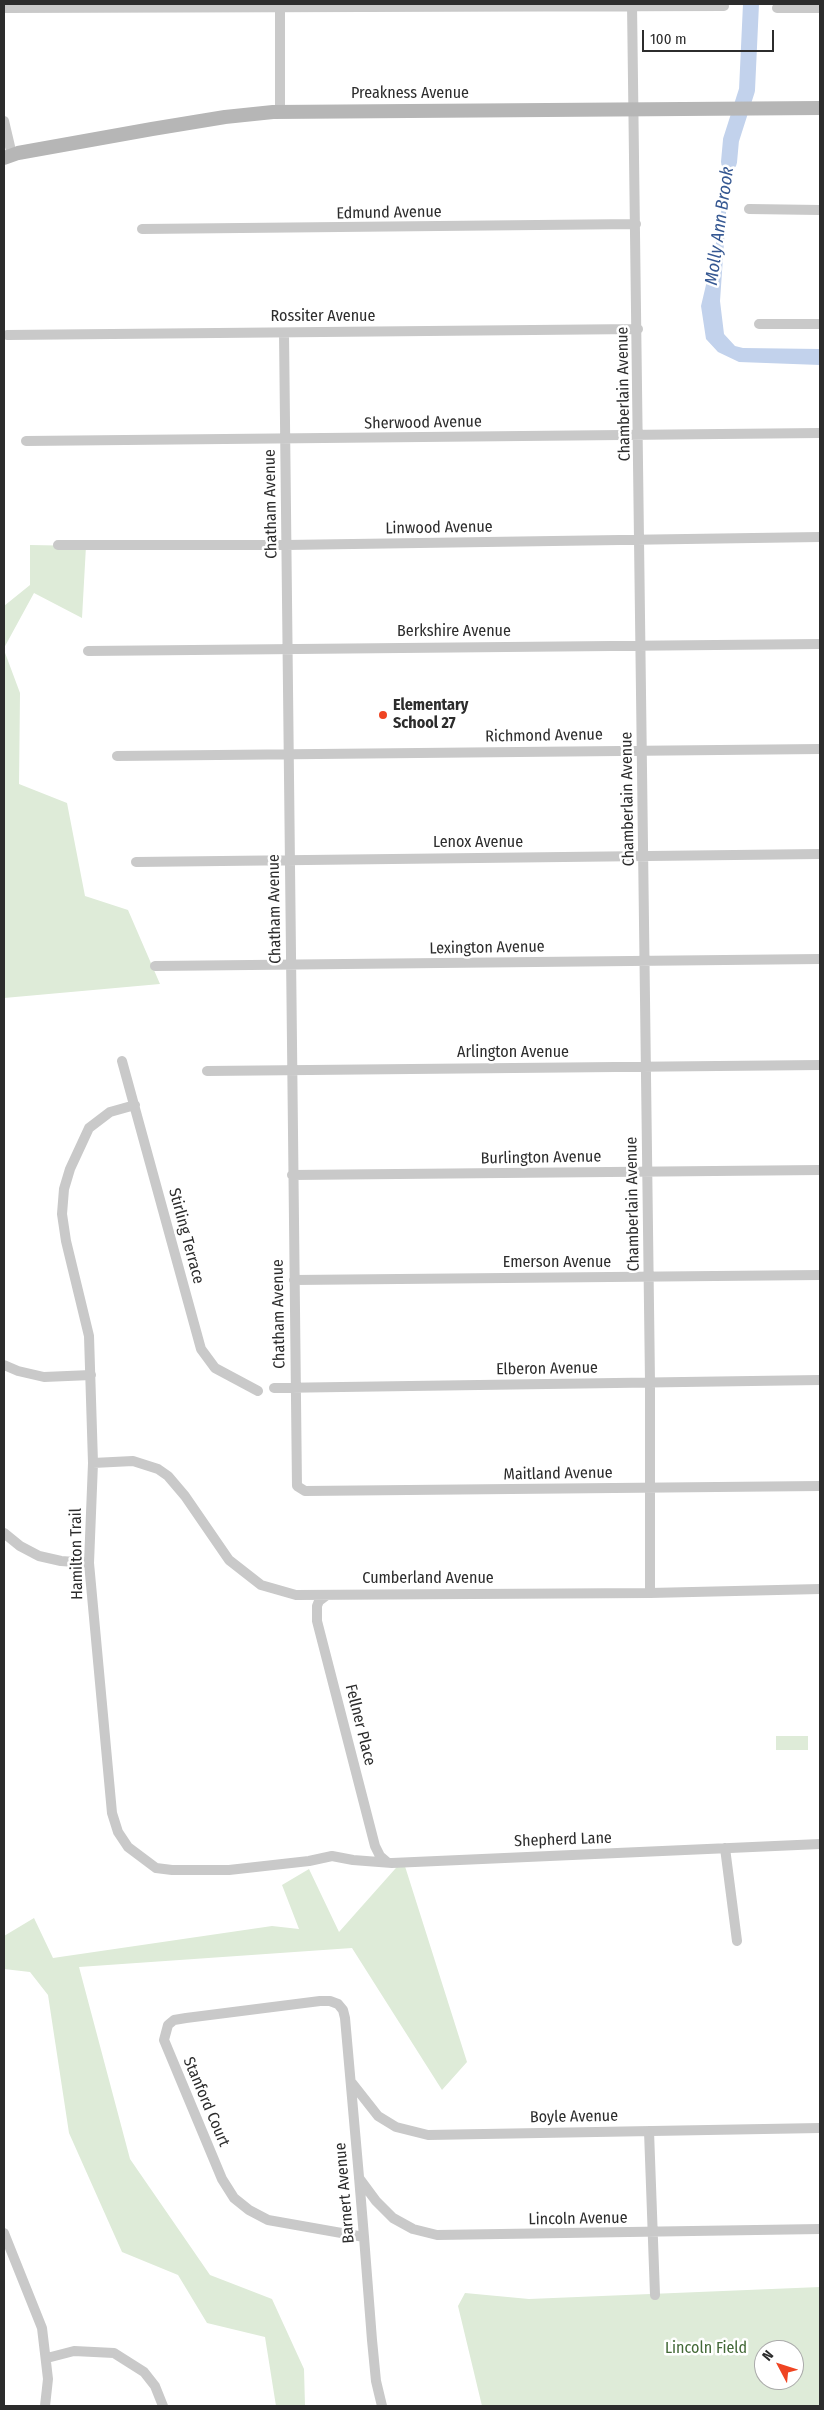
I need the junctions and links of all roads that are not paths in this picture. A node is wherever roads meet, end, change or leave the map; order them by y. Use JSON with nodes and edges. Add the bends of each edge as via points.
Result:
{"nodes":[{"id":1,"x":210,"y":5,"type":"edge"},
{"id":2,"x":632,"y":5,"type":"edge"},
{"id":3,"x":280,"y":6,"type":"junction"},
{"id":4,"x":724,"y":6,"type":"dead end"},
{"id":5,"x":4,"y":8,"type":"edge"},
{"id":6,"x":777,"y":8,"type":"dead end"},
{"id":7,"x":820,"y":8,"type":"edge"},
{"id":8,"x":820,"y":108,"type":"edge"},
{"id":9,"x":634,"y":110,"type":"junction"},
{"id":10,"x":280,"y":112,"type":"junction"},
{"id":11,"x":4,"y":121,"type":"edge"},
{"id":12,"x":8,"y":156,"type":"edge"},
{"id":13,"x":749,"y":209,"type":"dead end"},
{"id":14,"x":820,"y":210,"type":"edge"},
{"id":15,"x":636,"y":224,"type":"junction"},
{"id":16,"x":142,"y":230,"type":"dead end"},
{"id":17,"x":759,"y":324,"type":"dead end"},
{"id":18,"x":820,"y":324,"type":"edge"},
{"id":19,"x":638,"y":329,"type":"junction"},
{"id":20,"x":284,"y":333,"type":"junction"},
{"id":21,"x":7,"y":335,"type":"dead end"},
{"id":22,"x":820,"y":433,"type":"edge"},
{"id":23,"x":639,"y":435,"type":"junction"},
{"id":24,"x":285,"y":439,"type":"junction"},
{"id":25,"x":26,"y":441,"type":"dead end"},
{"id":26,"x":820,"y":538,"type":"edge"},
{"id":27,"x":640,"y":540,"type":"junction"},
{"id":28,"x":58,"y":545,"type":"dead end"},
{"id":29,"x":286,"y":545,"type":"junction"},
{"id":30,"x":820,"y":644,"type":"edge"},
{"id":31,"x":641,"y":646,"type":"junction"},
{"id":32,"x":287,"y":649,"type":"junction"},
{"id":33,"x":88,"y":652,"type":"dead end"},
{"id":34,"x":820,"y":749,"type":"edge"},
{"id":35,"x":642,"y":750,"type":"junction"},
{"id":36,"x":288,"y":754,"type":"junction"},
{"id":37,"x":118,"y":756,"type":"dead end"},
{"id":38,"x":820,"y":854,"type":"edge"},
{"id":39,"x":643,"y":856,"type":"junction"},
{"id":40,"x":290,"y":860,"type":"junction"},
{"id":41,"x":136,"y":862,"type":"dead end"},
{"id":42,"x":820,"y":959,"type":"edge"},
{"id":43,"x":644,"y":961,"type":"junction"},
{"id":44,"x":290,"y":965,"type":"junction"},
{"id":45,"x":155,"y":966,"type":"dead end"},
{"id":46,"x":122,"y":1061,"type":"dead end"},
{"id":47,"x":820,"y":1065,"type":"edge"},
{"id":48,"x":646,"y":1067,"type":"junction"},
{"id":49,"x":291,"y":1070,"type":"junction"},
{"id":50,"x":207,"y":1071,"type":"dead end"},
{"id":51,"x":135,"y":1106,"type":"junction"},
{"id":52,"x":820,"y":1170,"type":"edge"},
{"id":53,"x":647,"y":1171,"type":"junction"},
{"id":54,"x":292,"y":1175,"type":"junction"},
{"id":55,"x":820,"y":1275,"type":"edge"},
{"id":56,"x":648,"y":1278,"type":"junction"},
{"id":57,"x":294,"y":1280,"type":"junction"},
{"id":58,"x":4,"y":1365,"type":"edge"},
{"id":59,"x":91,"y":1375,"type":"junction"},
{"id":60,"x":820,"y":1380,"type":"edge"},
{"id":61,"x":650,"y":1382,"type":"junction"},
{"id":62,"x":296,"y":1387,"type":"junction"},
{"id":63,"x":274,"y":1388,"type":"dead end"},
{"id":64,"x":258,"y":1391,"type":"dead end"},
{"id":65,"x":93,"y":1463,"type":"junction"},
{"id":66,"x":297,"y":1486,"type":"joint"},
{"id":67,"x":820,"y":1486,"type":"edge"},
{"id":68,"x":650,"y":1488,"type":"junction"},
{"id":69,"x":4,"y":1533,"type":"edge"},
{"id":70,"x":89,"y":1564,"type":"junction"},
{"id":71,"x":820,"y":1589,"type":"edge"},
{"id":72,"x":650,"y":1593,"type":"junction"},
{"id":73,"x":327,"y":1596,"type":"junction"},
{"id":74,"x":820,"y":1844,"type":"edge"},
{"id":75,"x":725,"y":1848,"type":"junction"},
{"id":76,"x":308,"y":1861,"type":"joint"},
{"id":77,"x":387,"y":1862,"type":"junction"},
{"id":78,"x":738,"y":1941,"type":"dead end"},
{"id":79,"x":312,"y":2002,"type":"joint"},
{"id":80,"x":350,"y":2080,"type":"junction"},
{"id":81,"x":820,"y":2128,"type":"edge"},
{"id":82,"x":649,"y":2131,"type":"junction"},
{"id":83,"x":359,"y":2177,"type":"junction"},
{"id":84,"x":820,"y":2229,"type":"edge"},
{"id":85,"x":653,"y":2232,"type":"junction"},
{"id":86,"x":4,"y":2233,"type":"edge"},
{"id":87,"x":364,"y":2237,"type":"junction"},
{"id":88,"x":655,"y":2295,"type":"dead end"},
{"id":89,"x":47,"y":2358,"type":"junction"},
{"id":90,"x":45,"y":2406,"type":"edge"},
{"id":91,"x":163,"y":2406,"type":"edge"},
{"id":92,"x":382,"y":2406,"type":"edge"}],
"edges":[{"from":1,"to":3,"type":"street"},
{"from":1,"to":5,"type":"street"},
{"from":2,"to":3,"type":"street"},
{"from":2,"to":4,"type":"street"},
{"from":2,"to":9,"type":"street","name":"Chamberlain Avenue"},
{"from":3,"to":10,"type":"street"},
{"from":6,"to":7,"type":"street"},
{"from":8,"to":9,"type":"main road","name":"Preakness Avenue"},
{"from":9,"to":10,"type":"main road","name":"Preakness Avenue"},
{"from":9,"to":15,"type":"street","name":"Chamberlain Avenue"},
{"from":10,"to":12,"type":"main road","name":"Preakness Avenue","via":[[225,116]]},
{"from":11,"to":12,"type":"street"},
{"from":13,"to":14,"type":"street"},
{"from":15,"to":16,"type":"street","name":"Edmund Avenue"},
{"from":15,"to":19,"type":"street","name":"Chamberlain Avenue"},
{"from":17,"to":18,"type":"street"},
{"from":19,"to":20,"type":"street","name":"Rossiter Avenue"},
{"from":19,"to":23,"type":"street","name":"Chamberlain Avenue"},
{"from":20,"to":21,"type":"street","name":"Rossiter Avenue"},
{"from":20,"to":24,"type":"street","name":"Chatham Avenue"},
{"from":22,"to":23,"type":"street","name":"Sherwood Avenue"},
{"from":23,"to":24,"type":"street","name":"Sherwood Avenue"},
{"from":23,"to":27,"type":"street","name":"Chamberlain Avenue"},
{"from":24,"to":25,"type":"street","name":"Sherwood Avenue"},
{"from":24,"to":29,"type":"street","name":"Chatham Avenue"},
{"from":26,"to":27,"type":"street","name":"Linwood Avenue"},
{"from":27,"to":29,"type":"street","name":"Linwood Avenue"},
{"from":27,"to":31,"type":"street","name":"Chamberlain Avenue"},
{"from":28,"to":29,"type":"street","name":"Linwood Avenue"},
{"from":29,"to":32,"type":"street","name":"Chatham Avenue"},
{"from":30,"to":31,"type":"street","name":"Berkshire Avenue"},
{"from":31,"to":32,"type":"street","name":"Berkshire Avenue"},
{"from":31,"to":35,"type":"street","name":"Chamberlain Avenue"},
{"from":32,"to":33,"type":"street","name":"Berkshire Avenue"},
{"from":32,"to":36,"type":"street","name":"Chatham Avenue"},
{"from":34,"to":35,"type":"street","name":"Richmond Avenue"},
{"from":35,"to":36,"type":"street","name":"Richmond Avenue"},
{"from":35,"to":39,"type":"street","name":"Chamberlain Avenue"},
{"from":36,"to":37,"type":"street","name":"Richmond Avenue"},
{"from":36,"to":40,"type":"street","name":"Chatham Avenue"},
{"from":38,"to":39,"type":"street","name":"Lenox Avenue"},
{"from":39,"to":40,"type":"street","name":"Lenox Avenue"},
{"from":39,"to":43,"type":"street","name":"Chamberlain Avenue"},
{"from":40,"to":41,"type":"street","name":"Lenox Avenue"},
{"from":40,"to":44,"type":"street","name":"Chatham Avenue"},
{"from":42,"to":43,"type":"street","name":"Lexington Avenue"},
{"from":43,"to":44,"type":"street","name":"Lexington Avenue"},
{"from":43,"to":48,"type":"street","name":"Chamberlain Avenue"},
{"from":44,"to":45,"type":"street","name":"Lexington Avenue"},
{"from":44,"to":49,"type":"street","name":"Chatham Avenue"},
{"from":46,"to":51,"type":"street","name":"Stirling Terrace"},
{"from":47,"to":48,"type":"street","name":"Arlington Avenue"},
{"from":48,"to":49,"type":"street","name":"Arlington Avenue"},
{"from":48,"to":53,"type":"street","name":"Chamberlain Avenue"},
{"from":49,"to":50,"type":"street","name":"Arlington Avenue"},
{"from":49,"to":54,"type":"street","name":"Chatham Avenue"},
{"from":51,"to":59,"type":"street","name":"Hamilton Trail","via":[[110,1112],[89,1128],[70,1169],[63,1199],[66,1241],[87,1321]]},
{"from":51,"to":64,"type":"street","name":"Stirling Terrace","via":[[201,1349],[215,1368]]},
{"from":52,"to":53,"type":"street","name":"Burlington Avenue"},
{"from":53,"to":54,"type":"street","name":"Burlington Avenue"},
{"from":53,"to":56,"type":"street","name":"Chamberlain Avenue"},
{"from":54,"to":57,"type":"street","name":"Chatham Avenue"},
{"from":55,"to":56,"type":"street","name":"Emerson Avenue"},
{"from":56,"to":57,"type":"street","name":"Emerson Avenue"},
{"from":56,"to":61,"type":"street","name":"Chamberlain Avenue"},
{"from":57,"to":62,"type":"street","name":"Chatham Avenue"},
{"from":58,"to":59,"type":"street","via":[[44,1377]]},
{"from":59,"to":65,"type":"street","name":"Hamilton Trail"},
{"from":60,"to":61,"type":"street","name":"Elberon Avenue"},
{"from":61,"to":62,"type":"street","name":"Elberon Avenue"},
{"from":61,"to":68,"type":"street","name":"Chamberlain Avenue"},
{"from":62,"to":63,"type":"street","name":"Elberon Avenue"},
{"from":62,"to":66,"type":"street","name":"Chatham Avenue"},
{"from":65,"to":70,"type":"street","name":"Hamilton Trail"},
{"from":65,"to":73,"type":"street","name":"Cumberland Avenue","via":[[133,1461],[158,1469],[185,1496],[229,1560],[248,1577],[283,1593]]},
{"from":66,"to":68,"type":"street","name":"Maitland Avenue","via":[[306,1491]]},
{"from":67,"to":68,"type":"street","name":"Maitland Avenue"},
{"from":68,"to":72,"type":"street","name":"Chamberlain Avenue"},
{"from":69,"to":70,"type":"street","via":[[39,1556]]},
{"from":70,"to":76,"type":"street","name":"Hamilton Trail","via":[[112,1813],[118,1832],[128,1846],[156,1868],[172,1870],[229,1870]]},
{"from":71,"to":72,"type":"street","name":"Cumberland Avenue"},
{"from":72,"to":73,"type":"street","name":"Cumberland Avenue"},
{"from":73,"to":77,"type":"street","name":"Fellner Place","via":[[317,1606],[317,1621],[375,1846]]},
{"from":74,"to":75,"type":"street","name":"Shepherd Lane"},
{"from":75,"to":77,"type":"street","name":"Shepherd Lane"},
{"from":75,"to":78,"type":"street"},
{"from":76,"to":77,"type":"street","name":"Shepherd Lane","via":[[332,1856]]},
{"from":79,"to":80,"type":"street","name":"Barnert Avenue","via":[[330,2001],[343,2010]]},
{"from":79,"to":87,"type":"street","name":"Stanford Court","via":[[179,2019],[168,2025],[164,2040],[222,2179],[234,2198],[268,2220]]},
{"from":80,"to":82,"type":"street","name":"Boyle Avenue","via":[[378,2116],[416,2134]]},
{"from":80,"to":83,"type":"street","name":"Barnert Avenue"},
{"from":81,"to":82,"type":"street","name":"Boyle Avenue"},
{"from":82,"to":85,"type":"street"},
{"from":83,"to":85,"type":"street","name":"Lincoln Avenue","via":[[393,2218],[413,2229],[437,2235]]},
{"from":83,"to":87,"type":"street","name":"Barnert Avenue"},
{"from":84,"to":85,"type":"street","name":"Lincoln Avenue"},
{"from":85,"to":88,"type":"street"},
{"from":86,"to":89,"type":"street","via":[[36,2308]]},
{"from":87,"to":92,"type":"street","name":"Barnert Avenue","via":[[376,2381]]},
{"from":89,"to":90,"type":"street"},
{"from":89,"to":91,"type":"street","via":[[74,2351],[114,2354],[144,2372]]}]}
